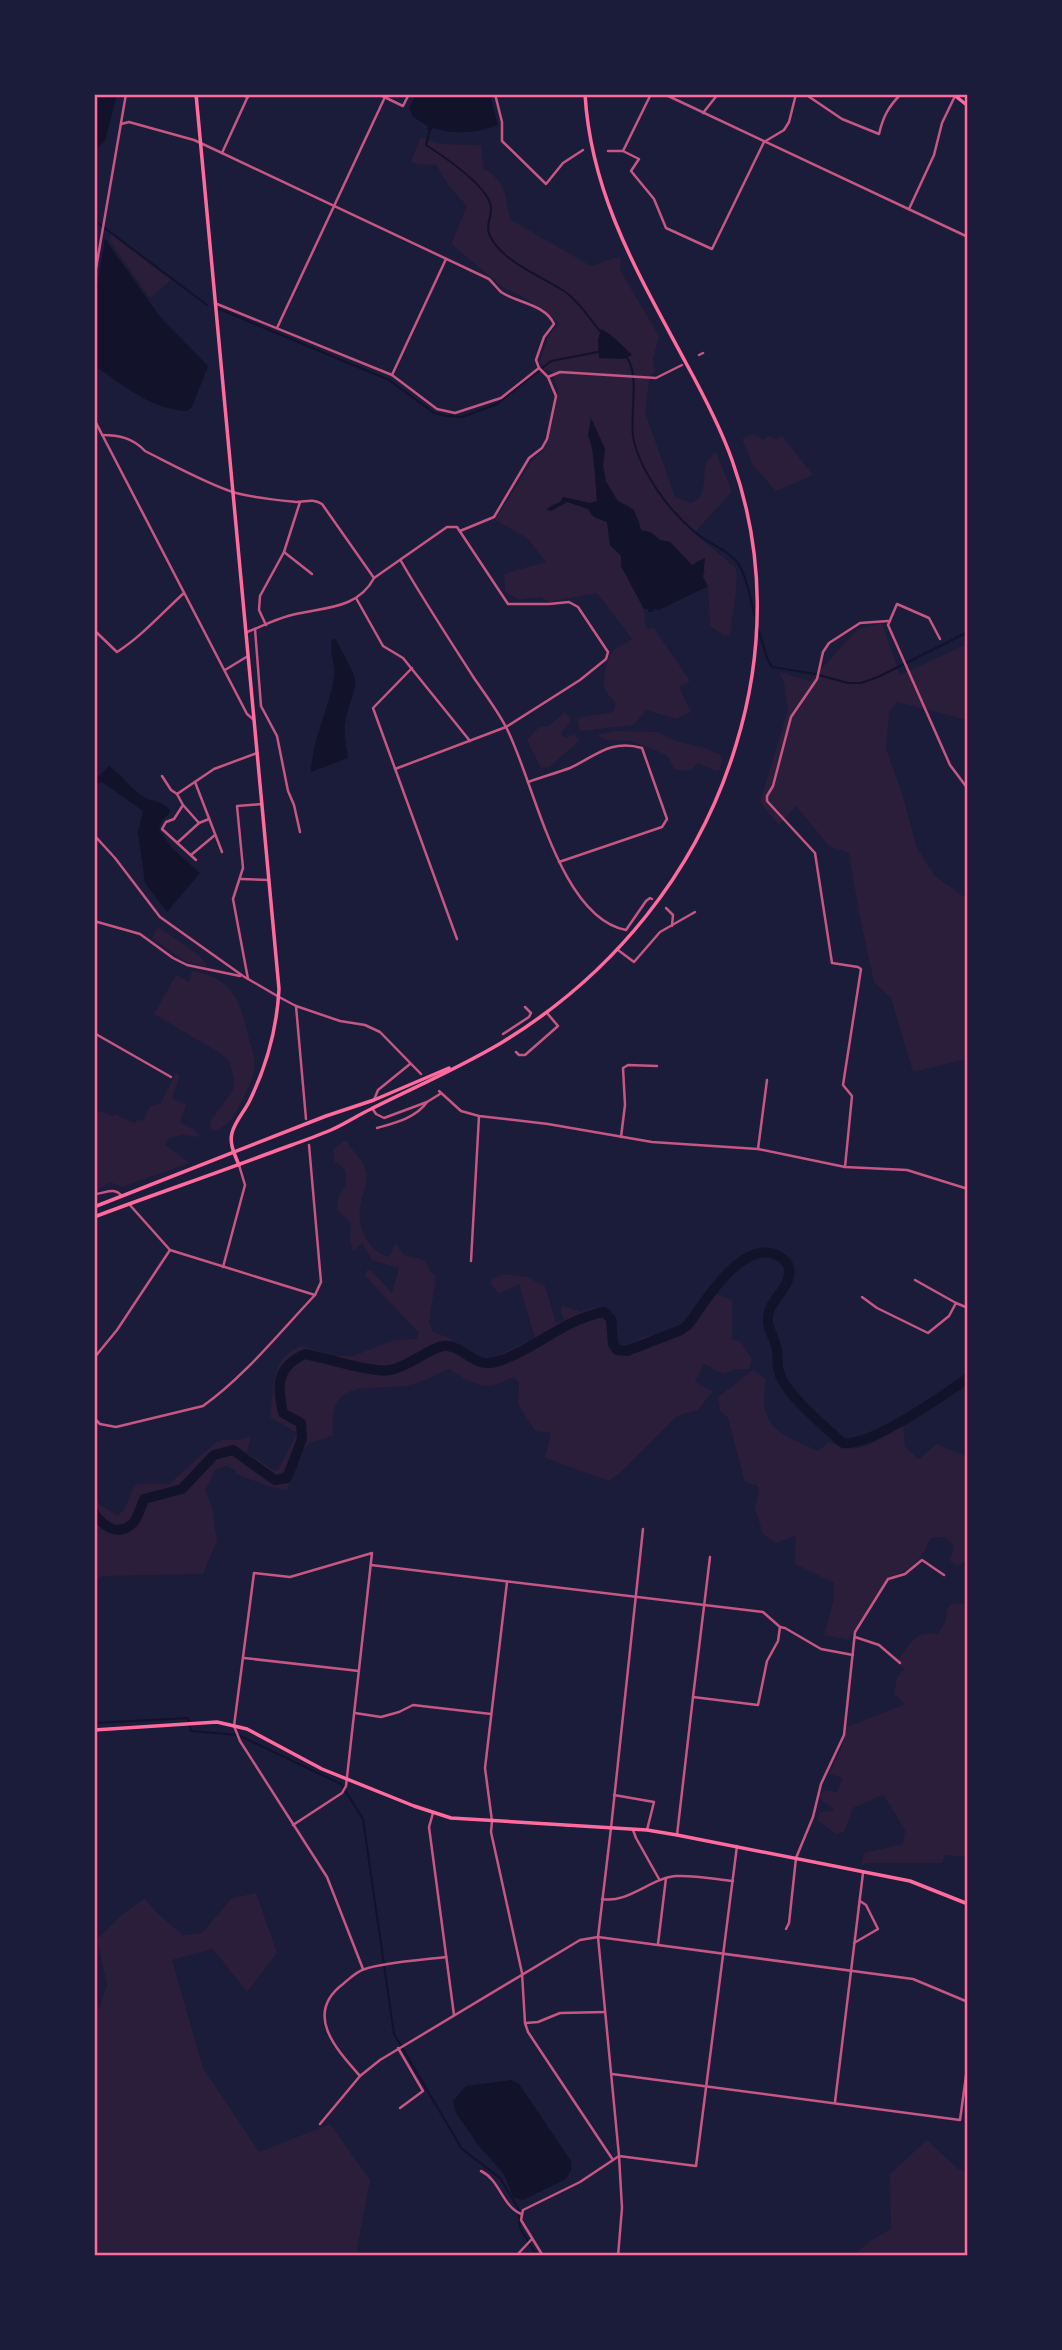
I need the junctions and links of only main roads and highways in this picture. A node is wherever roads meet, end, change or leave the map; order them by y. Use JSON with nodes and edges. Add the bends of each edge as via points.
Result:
{"nodes":[{"id":1,"x":196,"y":94,"type":"edge"},
{"id":2,"x":585,"y":94,"type":"edge"},
{"id":3,"x":954,"y":95,"type":"edge"},
{"id":4,"x":968,"y":106,"type":"edge"},
{"id":5,"x":458,"y":1066,"type":"junction"},
{"id":6,"x":234,"y":1152,"type":"junction"},
{"id":7,"x":239,"y":1165,"type":"junction"},
{"id":8,"x":94,"y":1207,"type":"edge"},
{"id":9,"x":94,"y":1217,"type":"edge"},
{"id":10,"x":94,"y":1730,"type":"edge"},
{"id":11,"x":968,"y":1904,"type":"edge"}],
"edges":[{"from":1,"to":6,"type":"main road","via":[[279,997],[268,1055],[232,1131]]},
{"from":2,"to":5,"type":"main road","via":[[592,155],[617,229],[704,396],[746,503],[754,540],[758,607],[752,678],[731,761],[707,821],[652,911],[618,950],[547,1013]]},
{"from":3,"to":4,"type":"main road"},
{"from":5,"to":6,"type":"main road"},
{"from":5,"to":7,"type":"main road","via":[[330,1130]]},
{"from":6,"to":7,"type":"main road"},
{"from":6,"to":8,"type":"main road"},
{"from":7,"to":9,"type":"main road"},
{"from":10,"to":11,"type":"main road","via":[[217,1722],[261,1735],[322,1769],[451,1818],[647,1830],[927,1886]]}]}
